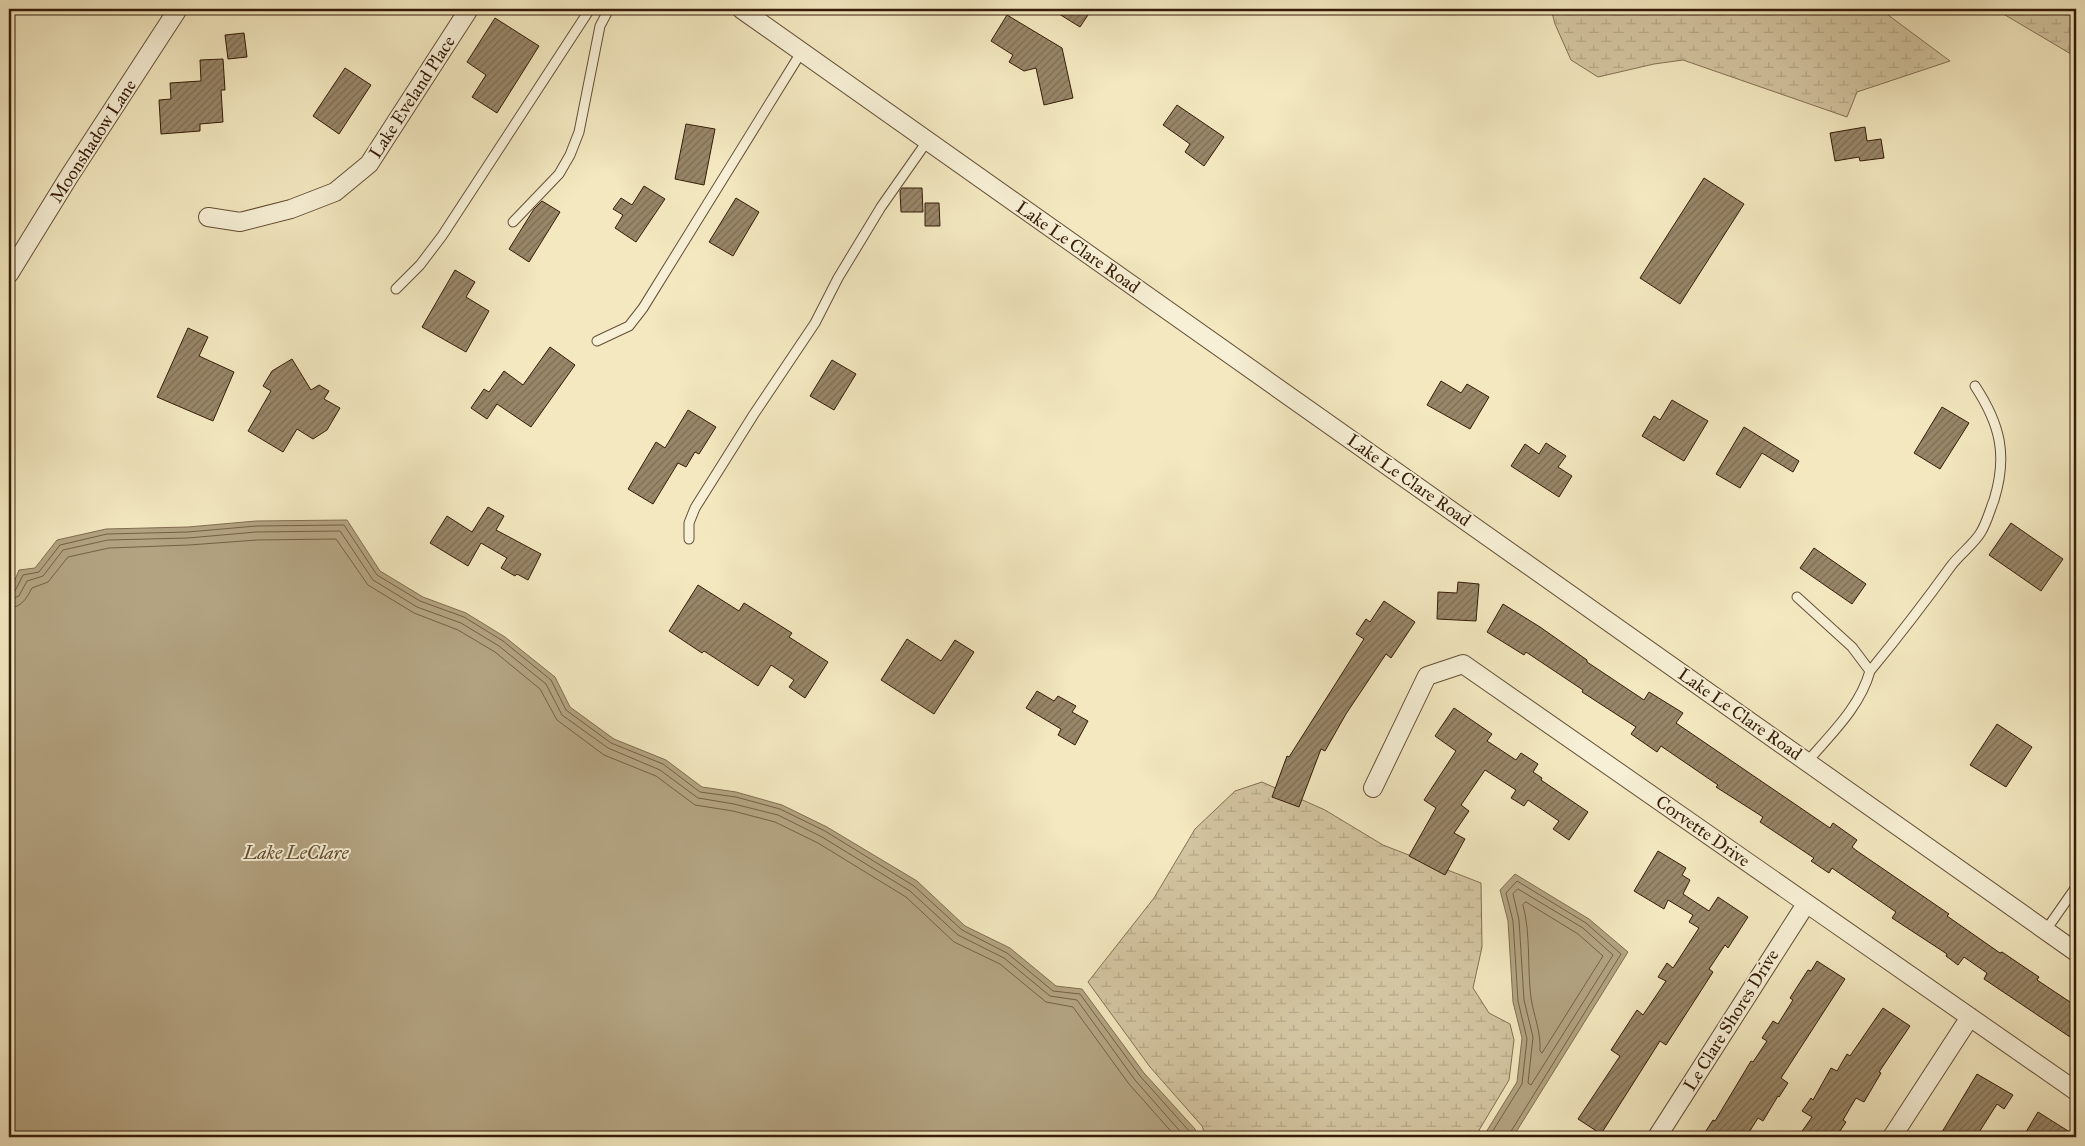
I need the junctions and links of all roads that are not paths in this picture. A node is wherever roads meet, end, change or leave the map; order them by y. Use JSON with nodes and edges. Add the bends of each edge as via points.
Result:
{"nodes":[{"id":1,"x":178,"y":9,"type":"edge"},
{"id":2,"x":469,"y":9,"type":"edge"},
{"id":3,"x":590,"y":9,"type":"edge"},
{"id":4,"x":608,"y":9,"type":"edge"},
{"id":5,"x":742,"y":9,"type":"edge"},
{"id":6,"x":802,"y":51,"type":"junction"},
{"id":7,"x":928,"y":140,"type":"junction"},
{"id":8,"x":208,"y":217,"type":"dead end"},
{"id":9,"x":513,"y":222,"type":"dead end"},
{"id":10,"x":9,"y":274,"type":"edge"},
{"id":11,"x":396,"y":289,"type":"dead end"},
{"id":12,"x":596,"y":342,"type":"dead end"},
{"id":13,"x":1975,"y":386,"type":"dead end"},
{"id":14,"x":689,"y":539,"type":"dead end"},
{"id":15,"x":1798,"y":597,"type":"dead end"},
{"id":16,"x":1870,"y":671,"type":"junction"},
{"id":17,"x":1807,"y":762,"type":"junction"},
{"id":18,"x":1373,"y":788,"type":"dead end"},
{"id":19,"x":2076,"y":887,"type":"edge"},
{"id":20,"x":1806,"y":904,"type":"junction"},
{"id":21,"x":2046,"y":930,"type":"junction"},
{"id":22,"x":2076,"y":952,"type":"edge"},
{"id":23,"x":1970,"y":1017,"type":"junction"},
{"id":24,"x":2076,"y":1091,"type":"edge"},
{"id":25,"x":1657,"y":1137,"type":"edge"},
{"id":26,"x":1892,"y":1137,"type":"edge"}],
"edges":[{"from":1,"to":10,"type":"street","name":"Moonshadow Lane"},
{"from":2,"to":8,"type":"street","name":"Lake Eveland Place","via":[[369,164],[335,192],[291,209],[240,222]]},
{"from":3,"to":11,"type":"lane","via":[[442,236],[420,266]]},
{"from":4,"to":9,"type":"lane","via":[[600,26],[579,132],[570,155],[559,174]]},
{"from":5,"to":6,"type":"street","name":"Lake Le Clare Road"},
{"from":6,"to":7,"type":"street","name":"Lake Le Clare Road"},
{"from":6,"to":12,"type":"lane","via":[[643,308],[629,326]]},
{"from":7,"to":14,"type":"lane","via":[[881,207],[816,322],[695,508],[689,522]]},
{"from":7,"to":17,"type":"street","name":"Lake Le Clare Road"},
{"from":13,"to":16,"type":"lane","via":[[1989,407],[2001,449],[1999,484],[1988,516],[1981,532]]},
{"from":15,"to":16,"type":"lane","via":[[1852,647]]},
{"from":16,"to":17,"type":"lane","via":[[1850,712]]},
{"from":17,"to":21,"type":"street","name":"Lake Le Clare Road"},
{"from":18,"to":20,"type":"street","name":"Corvette Drive","via":[[1427,676],[1463,664]]},
{"from":19,"to":21,"type":"lane"},
{"from":20,"to":23,"type":"street","name":"Corvette Drive"},
{"from":20,"to":25,"type":"street","name":"Le Clare Shores Drive"},
{"from":21,"to":22,"type":"street","name":"Lake Le Clare Road"},
{"from":23,"to":24,"type":"street","name":"Corvette Drive"},
{"from":23,"to":26,"type":"street"}]}
